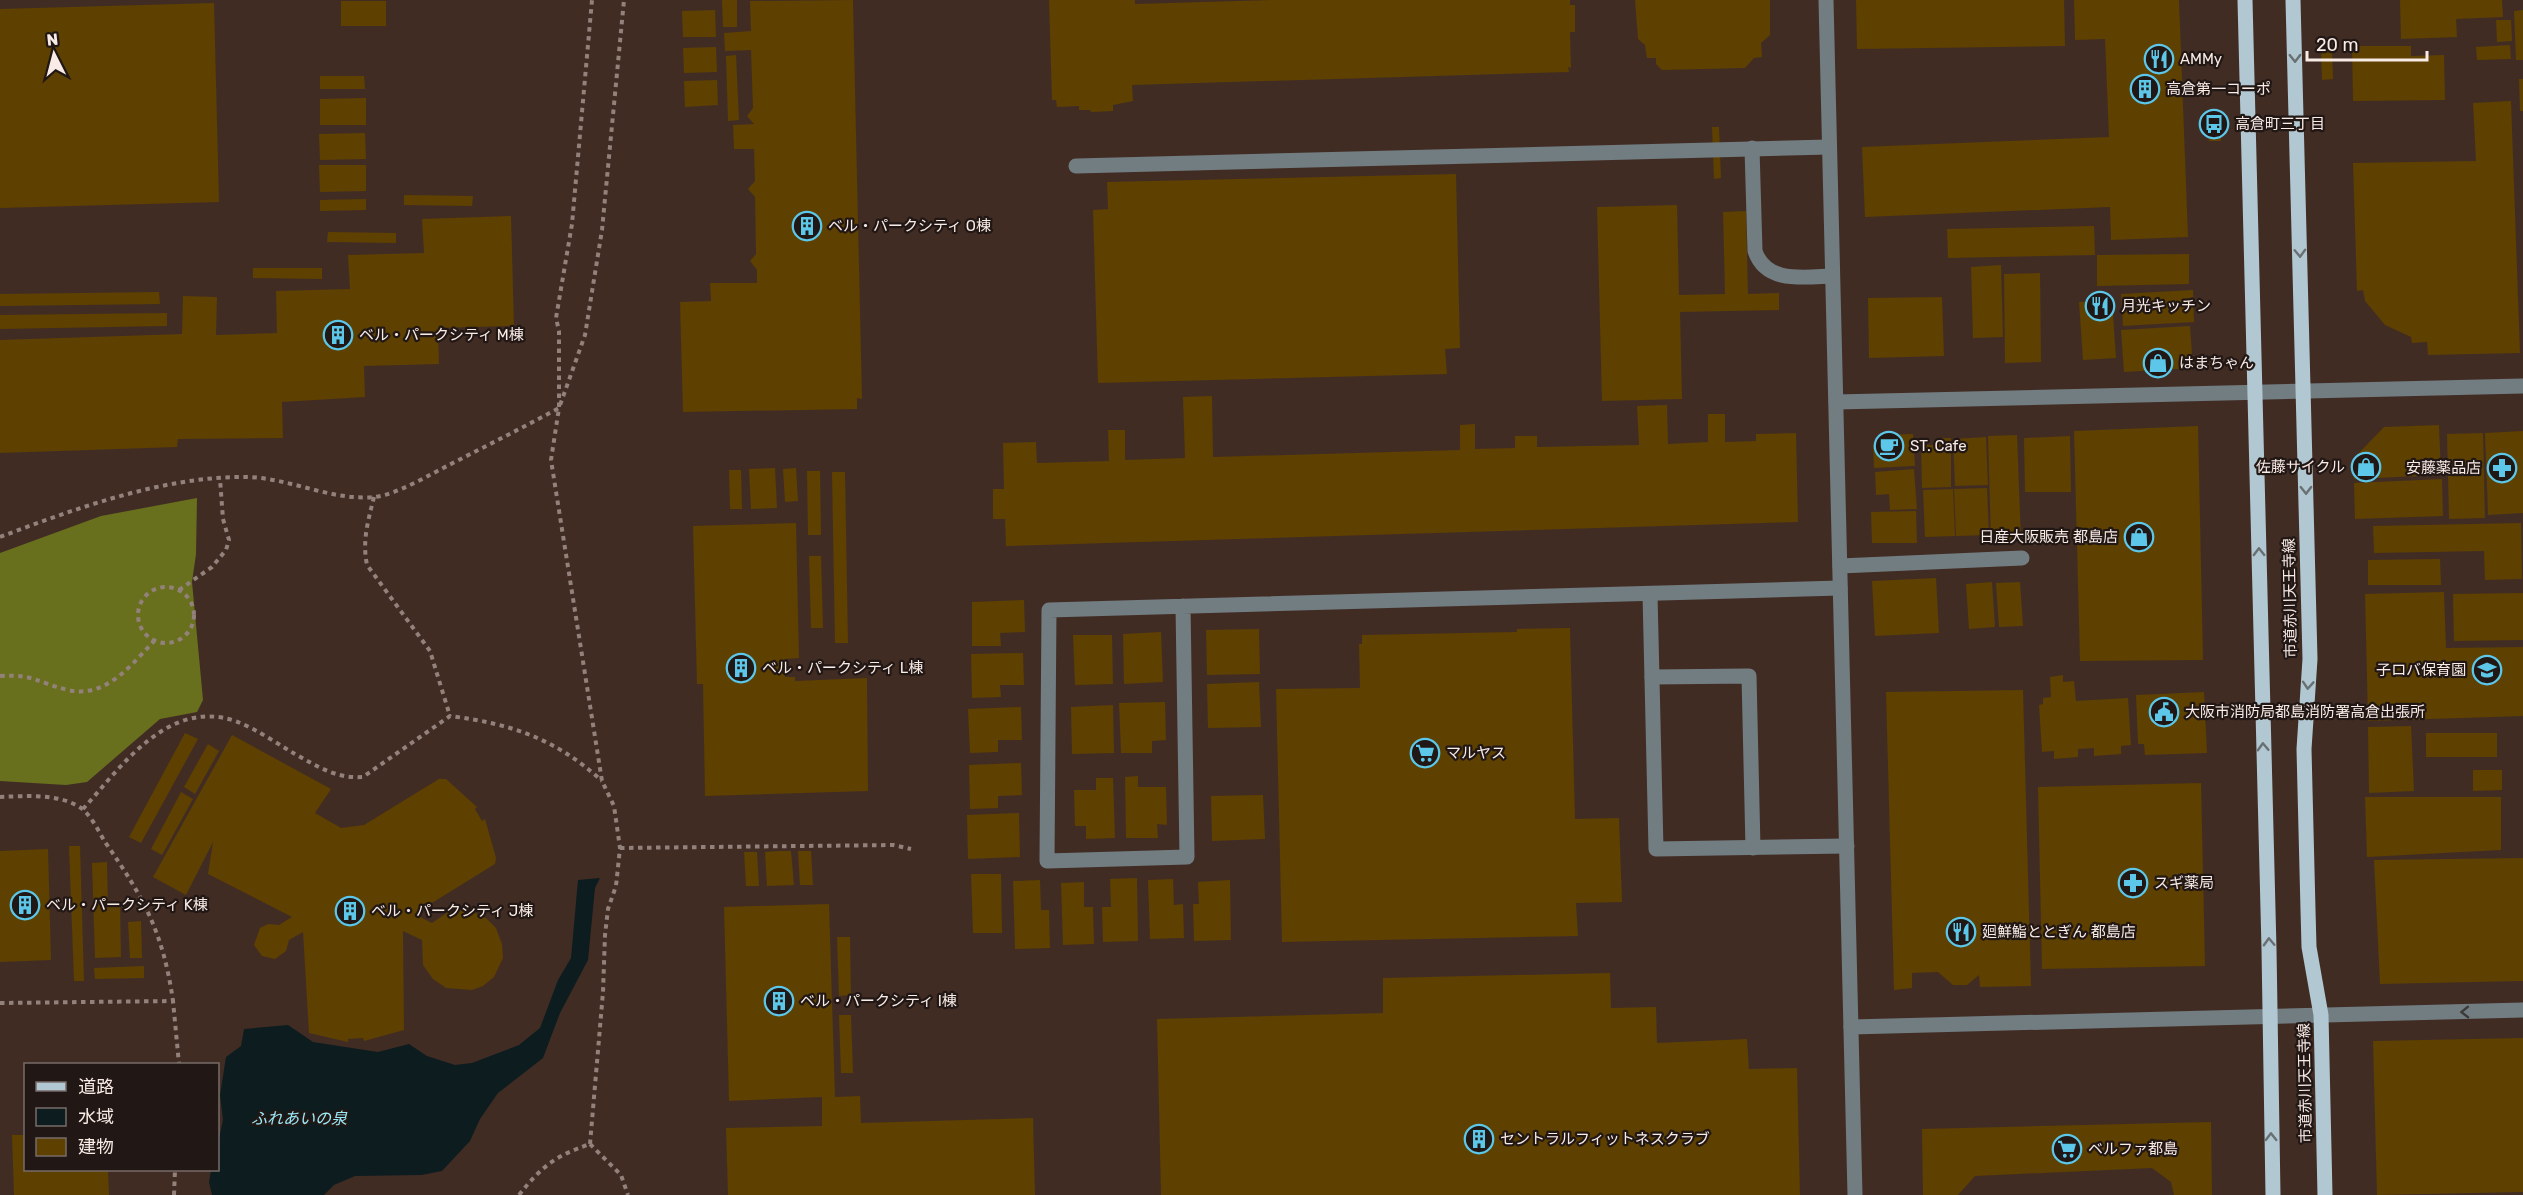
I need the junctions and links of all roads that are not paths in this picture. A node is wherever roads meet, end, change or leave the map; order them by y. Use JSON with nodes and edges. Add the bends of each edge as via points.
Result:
{"nodes":[{"id":1,"x":1826,"y":0,"type":"edge"},
{"id":2,"x":2245,"y":0,"type":"edge"},
{"id":3,"x":2293,"y":0,"type":"edge"},
{"id":4,"x":1829,"y":147,"type":"junction"},
{"id":5,"x":1752,"y":148,"type":"junction"},
{"id":6,"x":1076,"y":166,"type":"dead end"},
{"id":7,"x":1833,"y":276,"type":"junction"},
{"id":8,"x":2523,"y":386,"type":"edge"},
{"id":9,"x":2304,"y":392,"type":"junction"},
{"id":10,"x":2255,"y":394,"type":"junction"},
{"id":11,"x":1836,"y":402,"type":"junction"},
{"id":12,"x":2022,"y":558,"type":"dead end"},
{"id":13,"x":1840,"y":566,"type":"junction"},
{"id":14,"x":1840,"y":588,"type":"junction"},
{"id":15,"x":1650,"y":594,"type":"junction"},
{"id":16,"x":1183,"y":606,"type":"junction"},
{"id":17,"x":1652,"y":677,"type":"junction"},
{"id":18,"x":1847,"y":846,"type":"junction"},
{"id":19,"x":1753,"y":848,"type":"junction"},
{"id":20,"x":2523,"y":1010,"type":"edge"},
{"id":21,"x":2321,"y":1015,"type":"junction"},
{"id":22,"x":2270,"y":1017,"type":"junction"},
{"id":23,"x":1851,"y":1027,"type":"junction"},
{"id":24,"x":1855,"y":1195,"type":"edge"},
{"id":25,"x":2273,"y":1195,"type":"edge"},
{"id":26,"x":2325,"y":1195,"type":"edge"}],
"edges":[{"from":1,"to":4,"type":"street"},
{"from":2,"to":10,"type":"main road","name":"市道赤川天王寺線"},
{"from":3,"to":9,"type":"main road","name":"市道赤川天王寺線","one_way":true},
{"from":4,"to":5,"type":"street"},
{"from":4,"to":7,"type":"street"},
{"from":5,"to":6,"type":"street"},
{"from":5,"to":7,"type":"street","via":[[1758,261],[1784,277]]},
{"from":7,"to":11,"type":"street"},
{"from":8,"to":9,"type":"street"},
{"from":9,"to":10,"type":"street"},
{"from":9,"to":21,"type":"main road","name":"市道赤川天王寺線","one_way":true,"via":[[2310,659],[2304,749],[2309,947]]},
{"from":10,"to":11,"type":"street"},
{"from":22,"to":10,"type":"main road","name":"市道赤川天王寺線","one_way":true},
{"from":11,"to":13,"type":"street"},
{"from":12,"to":13,"type":"street"},
{"from":13,"to":14,"type":"street"},
{"from":14,"to":15,"type":"street"},
{"from":14,"to":18,"type":"street"},
{"from":15,"to":16,"type":"street"},
{"from":15,"to":17,"type":"street"},
{"from":16,"to":16,"type":"street","via":[[1048,610],[1047,861],[1187,857]]},
{"from":17,"to":19,"type":"street","via":[[1749,676]]},
{"from":17,"to":19,"type":"street","via":[[1656,849]]},
{"from":18,"to":19,"type":"street"},
{"from":18,"to":23,"type":"street"},
{"from":20,"to":21,"type":"street","one_way":true},
{"from":21,"to":22,"type":"street"},
{"from":21,"to":26,"type":"main road","name":"市道赤川天王寺線"},
{"from":22,"to":23,"type":"street"},
{"from":25,"to":22,"type":"main road","name":"市道赤川天王寺線","one_way":true},
{"from":23,"to":24,"type":"street"}]}
